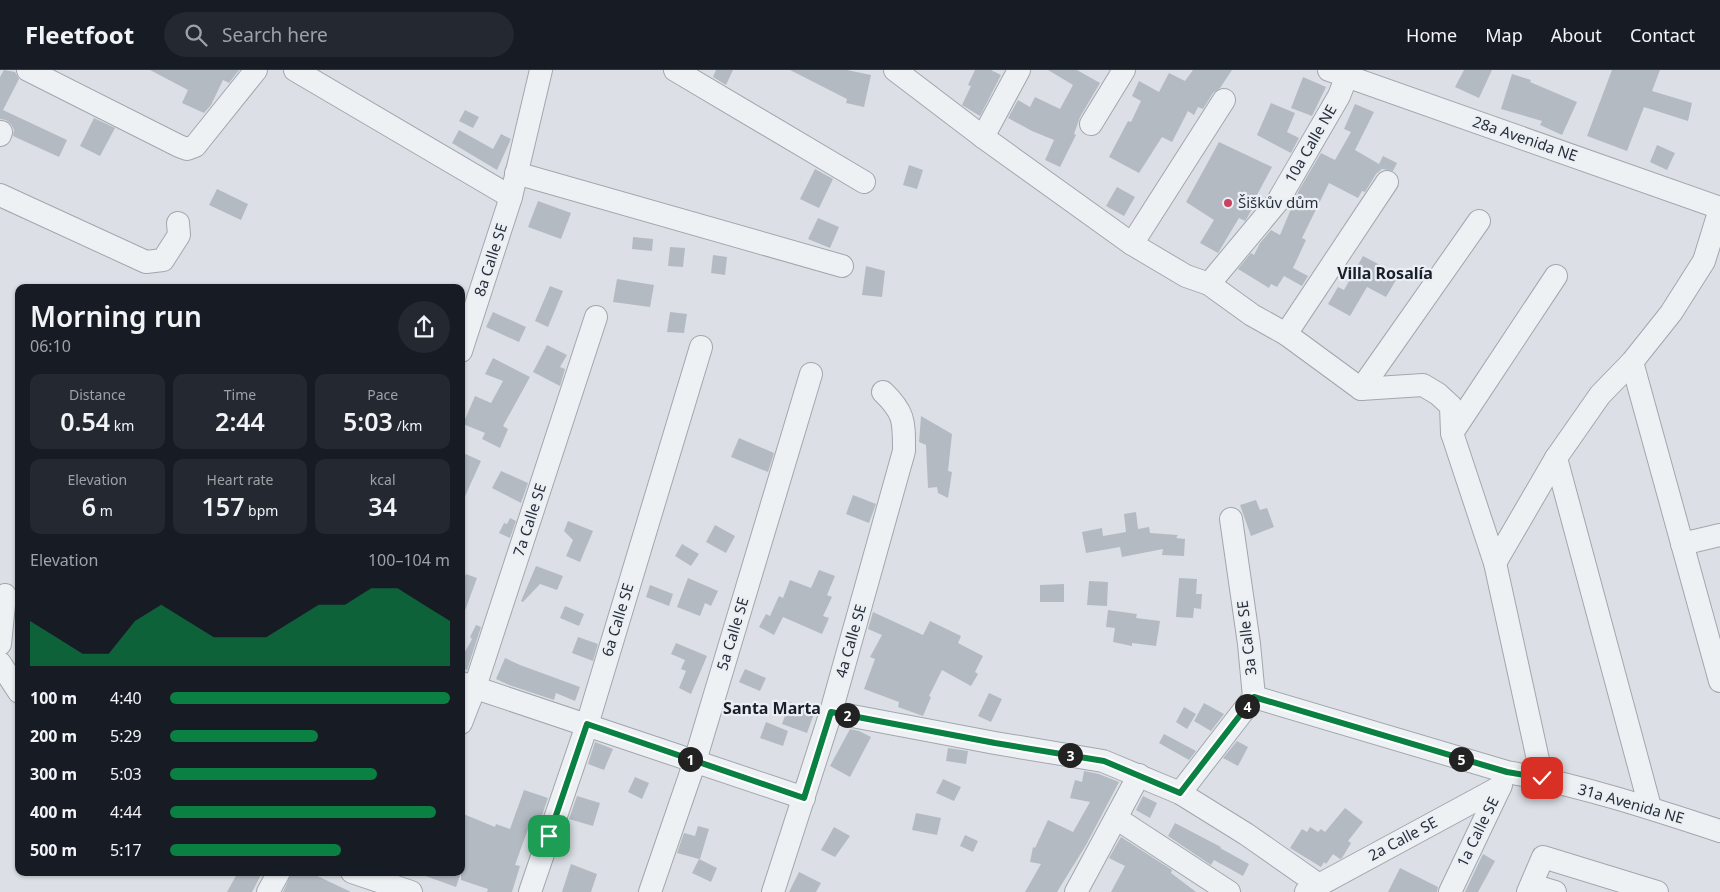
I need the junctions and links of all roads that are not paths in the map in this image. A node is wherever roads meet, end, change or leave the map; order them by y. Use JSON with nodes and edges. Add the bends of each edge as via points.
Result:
{"nodes":[{"id":1,"x":28,"y":70,"type":"edge"},
{"id":2,"x":256,"y":70,"type":"edge"},
{"id":3,"x":295,"y":70,"type":"edge"},
{"id":4,"x":541,"y":70,"type":"edge"},
{"id":5,"x":675,"y":70,"type":"edge"},
{"id":6,"x":1019,"y":70,"type":"edge"},
{"id":7,"x":1124,"y":70,"type":"edge"},
{"id":8,"x":900,"y":71,"type":"edge"},
{"id":9,"x":1341,"y":72,"type":"edge"},
{"id":10,"x":1224,"y":100,"type":"dead end"},
{"id":11,"x":1091,"y":124,"type":"dead end"},
{"id":12,"x":983,"y":137,"type":"junction"},
{"id":13,"x":516,"y":173,"type":"junction"},
{"id":14,"x":864,"y":182,"type":"dead end"},
{"id":15,"x":1387,"y":182,"type":"dead end"},
{"id":16,"x":0,"y":195,"type":"edge"},
{"id":17,"x":511,"y":197,"type":"junction"},
{"id":18,"x":1720,"y":209,"type":"edge"},
{"id":19,"x":1479,"y":221,"type":"dead end"},
{"id":20,"x":178,"y":223,"type":"dead end"},
{"id":21,"x":1132,"y":244,"type":"junction"},
{"id":22,"x":842,"y":266,"type":"dead end"},
{"id":23,"x":1556,"y":276,"type":"dead end"},
{"id":24,"x":1209,"y":284,"type":"junction"},
{"id":25,"x":596,"y":317,"type":"dead end"},
{"id":26,"x":1286,"y":334,"type":"junction"},
{"id":27,"x":465,"y":340,"type":"edge"},
{"id":28,"x":701,"y":347,"type":"dead end"},
{"id":29,"x":1632,"y":362,"type":"junction"},
{"id":30,"x":811,"y":374,"type":"dead end"},
{"id":31,"x":1361,"y":389,"type":"junction"},
{"id":32,"x":883,"y":392,"type":"dead end"},
{"id":33,"x":1452,"y":433,"type":"junction"},
{"id":34,"x":1556,"y":458,"type":"junction"},
{"id":35,"x":1230,"y":518,"type":"dead end"},
{"id":36,"x":1720,"y":535,"type":"edge"},
{"id":37,"x":1682,"y":544,"type":"junction"},
{"id":38,"x":1495,"y":563,"type":"junction"},
{"id":39,"x":5,"y":595,"type":"dead end"},
{"id":40,"x":0,"y":644,"type":"edge"},
{"id":41,"x":0,"y":663,"type":"edge"},
{"id":42,"x":1720,"y":681,"type":"edge"},
{"id":43,"x":468,"y":685,"type":"edge"},
{"id":44,"x":15,"y":686,"type":"edge"},
{"id":45,"x":1254,"y":697,"type":"junction"},
{"id":46,"x":465,"y":701,"type":"edge"},
{"id":47,"x":831,"y":712,"type":"junction"},
{"id":48,"x":587,"y":724,"type":"junction"},
{"id":49,"x":695,"y":761,"type":"junction"},
{"id":50,"x":1139,"y":775,"type":"junction"},
{"id":51,"x":1542,"y":778,"type":"junction"},
{"id":52,"x":1504,"y":780,"type":"junction"},
{"id":53,"x":1180,"y":793,"type":"junction"},
{"id":54,"x":804,"y":798,"type":"junction"},
{"id":55,"x":1650,"y":808,"type":"junction"},
{"id":56,"x":1116,"y":818,"type":"junction"},
{"id":57,"x":1720,"y":831,"type":"edge"},
{"id":58,"x":276,"y":876,"type":"edge"},
{"id":59,"x":367,"y":876,"type":"edge"},
{"id":60,"x":404,"y":886,"type":"edge"},
{"id":61,"x":1312,"y":888,"type":"edge"},
{"id":62,"x":1530,"y":888,"type":"edge"},
{"id":63,"x":268,"y":892,"type":"edge"},
{"id":64,"x":530,"y":892,"type":"edge"},
{"id":65,"x":650,"y":892,"type":"edge"},
{"id":66,"x":773,"y":892,"type":"edge"},
{"id":67,"x":1076,"y":892,"type":"edge"},
{"id":68,"x":1229,"y":892,"type":"edge"},
{"id":69,"x":1450,"y":892,"type":"edge"},
{"id":70,"x":1555,"y":892,"type":"edge"},
{"id":71,"x":1657,"y":892,"type":"edge"}],
"edges":[{"from":1,"to":2,"type":"street","via":[[188,149],[195,146]]},
{"from":3,"to":17,"type":"street"},
{"from":4,"to":13,"type":"street","name":"8a Calle SE"},
{"from":5,"to":14,"type":"street"},
{"from":6,"to":12,"type":"street"},
{"from":7,"to":11,"type":"street"},
{"from":8,"to":12,"type":"street"},
{"from":9,"to":18,"type":"street","name":"28a Avenida NE"},
{"from":9,"to":24,"type":"street","name":"10a Calle NE","via":[[1339,96],[1278,201]]},
{"from":10,"to":21,"type":"street"},
{"from":12,"to":21,"type":"street"},
{"from":13,"to":17,"type":"street","name":"8a Calle SE"},
{"from":13,"to":22,"type":"street"},
{"from":15,"to":26,"type":"street"},
{"from":16,"to":20,"type":"street","via":[[146,262],[163,260],[179,235]]},
{"from":17,"to":27,"type":"street","name":"8a Calle SE"},
{"from":18,"to":29,"type":"street","via":[[1704,261],[1671,313]]},
{"from":19,"to":31,"type":"street"},
{"from":21,"to":24,"type":"street","via":[[1186,276]]},
{"from":23,"to":33,"type":"street"},
{"from":24,"to":26,"type":"street"},
{"from":25,"to":43,"type":"street","name":"7a Calle SE"},
{"from":26,"to":31,"type":"street"},
{"from":28,"to":48,"type":"street","name":"6a Calle SE"},
{"from":29,"to":34,"type":"street","via":[[1600,395]]},
{"from":29,"to":37,"type":"street"},
{"from":30,"to":49,"type":"street","name":"5a Calle SE"},
{"from":31,"to":33,"type":"street","via":[[1423,385],[1451,406]]},
{"from":32,"to":47,"type":"street","name":"4a Calle SE","via":[[897,405],[904,426],[904,451]]},
{"from":33,"to":38,"type":"street"},
{"from":34,"to":38,"type":"street"},
{"from":34,"to":55,"type":"street"},
{"from":35,"to":45,"type":"street","name":"3a Calle SE"},
{"from":36,"to":37,"type":"street"},
{"from":37,"to":42,"type":"street"},
{"from":38,"to":51,"type":"street"},
{"from":39,"to":40,"type":"street"},
{"from":41,"to":44,"type":"street"},
{"from":43,"to":46,"type":"street","name":"7a Calle SE"},
{"from":43,"to":48,"type":"street"},
{"from":45,"to":52,"type":"street","name":"31a Avenida NE"},
{"from":45,"to":53,"type":"street","name":"3a Calle SE"},
{"from":47,"to":50,"type":"street","via":[[1104,761]]},
{"from":47,"to":54,"type":"street","name":"4a Calle SE"},
{"from":48,"to":49,"type":"street"},
{"from":48,"to":64,"type":"street","name":"6a Calle SE"},
{"from":49,"to":54,"type":"street"},
{"from":49,"to":65,"type":"street","name":"5a Calle SE"},
{"from":50,"to":53,"type":"street"},
{"from":50,"to":56,"type":"street"},
{"from":51,"to":52,"type":"street","name":"31a Avenida NE"},
{"from":51,"to":55,"type":"street","name":"31a Avenida NE"},
{"from":52,"to":61,"type":"street","name":"2a Calle SE"},
{"from":52,"to":69,"type":"street","name":"1a Calle SE"},
{"from":53,"to":61,"type":"street","via":[[1246,834]]},
{"from":54,"to":66,"type":"street","name":"4a Calle SE"},
{"from":55,"to":57,"type":"street","name":"31a Avenida NE"},
{"from":56,"to":67,"type":"street"},
{"from":56,"to":68,"type":"street"},
{"from":58,"to":63,"type":"street"},
{"from":59,"to":60,"type":"street"},
{"from":62,"to":70,"type":"street"},
{"from":62,"to":71,"type":"street","via":[[1543,857]]}]}
